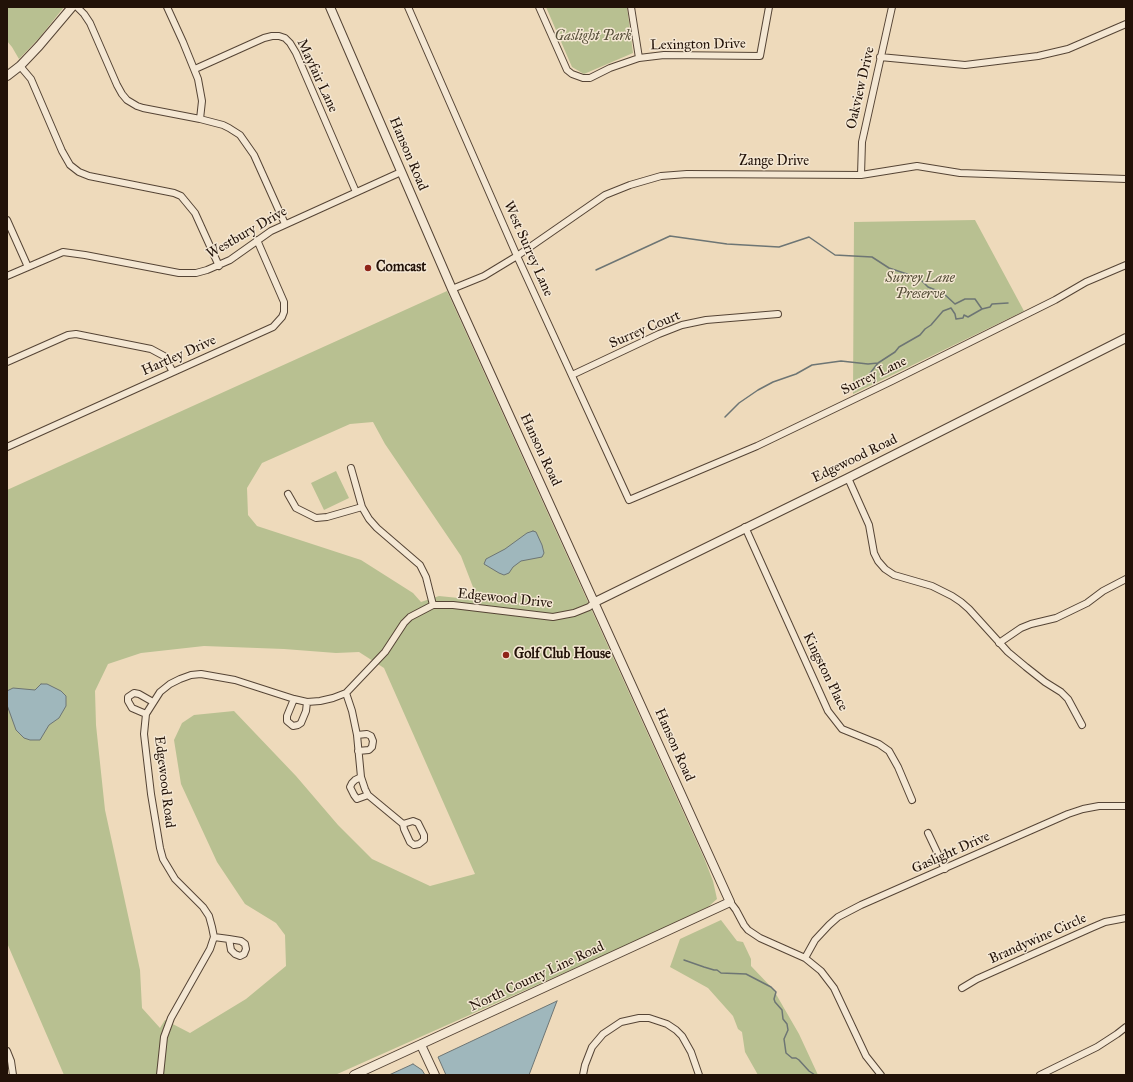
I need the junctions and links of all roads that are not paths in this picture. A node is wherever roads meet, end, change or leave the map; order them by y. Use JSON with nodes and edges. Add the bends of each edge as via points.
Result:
{"nodes":[{"id":1,"x":72,"y":7,"type":"edge"},
{"id":2,"x":77,"y":7,"type":"edge"},
{"id":3,"x":167,"y":7,"type":"edge"},
{"id":4,"x":330,"y":7,"type":"edge"},
{"id":5,"x":408,"y":7,"type":"edge"},
{"id":6,"x":539,"y":7,"type":"edge"},
{"id":7,"x":631,"y":7,"type":"edge"},
{"id":8,"x":769,"y":7,"type":"edge"},
{"id":9,"x":892,"y":7,"type":"edge"},
{"id":10,"x":1126,"y":24,"type":"edge"},
{"id":11,"x":880,"y":57,"type":"junction"},
{"id":12,"x":639,"y":58,"type":"junction"},
{"id":13,"x":20,"y":66,"type":"junction"},
{"id":14,"x":194,"y":69,"type":"junction"},
{"id":15,"x":7,"y":76,"type":"edge"},
{"id":16,"x":200,"y":119,"type":"junction"},
{"id":17,"x":401,"y":172,"type":"junction"},
{"id":18,"x":861,"y":175,"type":"junction"},
{"id":19,"x":1126,"y":179,"type":"edge"},
{"id":20,"x":356,"y":192,"type":"junction"},
{"id":21,"x":7,"y":220,"type":"edge"},
{"id":22,"x":285,"y":224,"type":"junction"},
{"id":23,"x":258,"y":240,"type":"junction"},
{"id":24,"x":517,"y":256,"type":"junction"},
{"id":25,"x":1126,"y":265,"type":"edge"},
{"id":26,"x":28,"y":266,"type":"junction"},
{"id":27,"x":219,"y":266,"type":"junction"},
{"id":28,"x":7,"y":276,"type":"edge"},
{"id":29,"x":452,"y":289,"type":"junction"},
{"id":30,"x":778,"y":314,"type":"dead end"},
{"id":31,"x":1126,"y":338,"type":"edge"},
{"id":32,"x":7,"y":362,"type":"edge"},
{"id":33,"x":173,"y":372,"type":"junction"},
{"id":34,"x":572,"y":375,"type":"junction"},
{"id":35,"x":7,"y":447,"type":"edge"},
{"id":36,"x":351,"y":468,"type":"dead end"},
{"id":37,"x":848,"y":478,"type":"junction"},
{"id":38,"x":288,"y":494,"type":"dead end"},
{"id":39,"x":629,"y":500,"type":"joint"},
{"id":40,"x":362,"y":507,"type":"junction"},
{"id":41,"x":745,"y":527,"type":"junction"},
{"id":42,"x":1126,"y":579,"type":"edge"},
{"id":43,"x":594,"y":602,"type":"junction"},
{"id":44,"x":434,"y":605,"type":"junction"},
{"id":45,"x":999,"y":642,"type":"junction"},
{"id":46,"x":346,"y":693,"type":"junction"},
{"id":47,"x":294,"y":699,"type":"junction"},
{"id":48,"x":153,"y":702,"type":"junction"},
{"id":49,"x":308,"y":702,"type":"junction"},
{"id":50,"x":146,"y":714,"type":"junction"},
{"id":51,"x":1082,"y":725,"type":"dead end"},
{"id":52,"x":356,"y":735,"type":"junction"},
{"id":53,"x":358,"y":751,"type":"junction"},
{"id":54,"x":361,"y":777,"type":"junction"},
{"id":55,"x":368,"y":795,"type":"junction"},
{"id":56,"x":912,"y":800,"type":"dead end"},
{"id":57,"x":1126,"y":806,"type":"edge"},
{"id":58,"x":403,"y":824,"type":"dead end"},
{"id":59,"x":928,"y":833,"type":"dead end"},
{"id":60,"x":944,"y":869,"type":"junction"},
{"id":61,"x":730,"y":902,"type":"junction"},
{"id":62,"x":1126,"y":918,"type":"edge"},
{"id":63,"x":214,"y":937,"type":"junction"},
{"id":64,"x":229,"y":939,"type":"dead end"},
{"id":65,"x":805,"y":958,"type":"junction"},
{"id":66,"x":962,"y":988,"type":"dead end"},
{"id":67,"x":1126,"y":1027,"type":"edge"},
{"id":68,"x":421,"y":1045,"type":"junction"},
{"id":69,"x":7,"y":1051,"type":"edge"},
{"id":70,"x":13,"y":1075,"type":"edge"},
{"id":71,"x":160,"y":1075,"type":"edge"},
{"id":72,"x":354,"y":1075,"type":"edge"},
{"id":73,"x":435,"y":1075,"type":"edge"},
{"id":74,"x":583,"y":1075,"type":"edge"},
{"id":75,"x":699,"y":1075,"type":"edge"},
{"id":76,"x":881,"y":1075,"type":"edge"},
{"id":77,"x":1040,"y":1075,"type":"edge"}],
"edges":[{"from":1,"to":13,"type":"street"},
{"from":2,"to":16,"type":"street","via":[[90,22],[124,98],[136,106]]},
{"from":3,"to":14,"type":"street"},
{"from":4,"to":17,"type":"street","name":"Hanson Road"},
{"from":5,"to":24,"type":"street","name":"West Surrey Lane"},
{"from":6,"to":12,"type":"street","name":"Lexington Drive","via":[[564,64],[572,74],[590,78]]},
{"from":7,"to":12,"type":"street"},
{"from":8,"to":12,"type":"street","name":"Lexington Drive","via":[[760,56],[664,55]]},
{"from":9,"to":11,"type":"street","name":"Oakview Drive"},
{"from":10,"to":11,"type":"street","via":[[1068,49],[1038,56],[965,65]]},
{"from":11,"to":18,"type":"street","name":"Oakview Drive","via":[[862,142]]},
{"from":13,"to":15,"type":"street"},
{"from":13,"to":27,"type":"street","via":[[31,80],[70,165],[90,176],[181,196],[195,213]]},
{"from":14,"to":16,"type":"street","via":[[202,93]]},
{"from":14,"to":20,"type":"street","name":"Mayfair Lane","via":[[264,38],[285,38],[296,53]]},
{"from":16,"to":22,"type":"street","via":[[230,128],[248,144]]},
{"from":17,"to":20,"type":"street","name":"Westbury Drive"},
{"from":17,"to":29,"type":"street","name":"Hanson Road"},
{"from":18,"to":19,"type":"street","name":"Zange Drive","via":[[917,166],[960,173]]},
{"from":18,"to":24,"type":"street","name":"Zange Drive","via":[[676,174],[650,179],[606,195]]},
{"from":20,"to":22,"type":"street","name":"Westbury Drive"},
{"from":21,"to":26,"type":"street"},
{"from":22,"to":23,"type":"street","name":"Westbury Drive"},
{"from":23,"to":27,"type":"street","name":"Westbury Drive"},
{"from":23,"to":33,"type":"street","name":"Hartley Drive","via":[[283,296],[285,307],[282,318],[273,327]]},
{"from":24,"to":29,"type":"street","name":"Zange Drive","via":[[484,276]]},
{"from":24,"to":34,"type":"street","name":"West Surrey Lane"},
{"from":25,"to":39,"type":"street","name":"Surrey Lane","via":[[1086,282],[1055,300],[757,446]]},
{"from":26,"to":27,"type":"street","name":"Westbury Drive","via":[[69,252],[179,274],[196,273]]},
{"from":26,"to":28,"type":"street","name":"Westbury Drive"},
{"from":29,"to":43,"type":"street","name":"Hanson Road"},
{"from":30,"to":34,"type":"street","name":"Surrey Court","via":[[706,320],[682,325]]},
{"from":31,"to":37,"type":"street","name":"Edgewood Road"},
{"from":32,"to":33,"type":"street","via":[[68,335],[76,334],[151,349],[164,356]]},
{"from":33,"to":35,"type":"street","name":"Hartley Drive"},
{"from":34,"to":39,"type":"street","name":"West Surrey Lane"},
{"from":36,"to":40,"type":"street"},
{"from":37,"to":41,"type":"street","name":"Edgewood Road"},
{"from":37,"to":45,"type":"street","via":[[869,525],[876,557],[884,569],[952,596],[969,609]]},
{"from":38,"to":40,"type":"street","via":[[296,508],[316,518]]},
{"from":40,"to":44,"type":"street","via":[[377,528],[420,565]]},
{"from":41,"to":43,"type":"street","name":"Edgewood Road"},
{"from":41,"to":56,"type":"street","name":"Kingston Place","via":[[828,712],[842,729],[879,744],[889,751]]},
{"from":42,"to":45,"type":"street","via":[[1087,603],[1056,618],[1021,628]]},
{"from":43,"to":44,"type":"street","name":"Edgewood Drive","via":[[574,613],[553,617],[454,605]]},
{"from":43,"to":61,"type":"street","name":"Hanson Road"},
{"from":44,"to":46,"type":"street","name":"Edgewood Road","via":[[410,617],[398,630],[385,652]]},
{"from":45,"to":51,"type":"street","via":[[1026,667],[1065,696]]},
{"from":46,"to":49,"type":"street","name":"Edgewood Road"},
{"from":46,"to":52,"type":"street"},
{"from":47,"to":48,"type":"street","name":"Edgewood Road","via":[[235,680],[201,674],[191,675],[170,684]]},
{"from":47,"to":49,"type":"street","name":"Edgewood Road"},
{"from":47,"to":49,"type":"street","via":[[287,716],[287,721],[293,726],[301,723]]},
{"from":48,"to":50,"type":"street","name":"Edgewood Road"},
{"from":48,"to":50,"type":"street","via":[[139,694],[134,693],[128,697],[132,708]]},
{"from":50,"to":63,"type":"street","name":"Edgewood Road","via":[[145,748],[155,824],[163,859],[175,879],[209,916]]},
{"from":52,"to":53,"type":"street"},
{"from":52,"to":53,"type":"street","via":[[367,734],[373,741],[369,750]]},
{"from":53,"to":54,"type":"street"},
{"from":54,"to":55,"type":"street"},
{"from":54,"to":55,"type":"street","via":[[350,787],[357,799]]},
{"from":55,"to":58,"type":"street"},
{"from":57,"to":60,"type":"street","name":"Gaslight Drive","via":[[1082,809]]},
{"from":59,"to":60,"type":"street"},
{"from":60,"to":65,"type":"street","name":"Gaslight Drive","via":[[861,905],[838,918],[819,935]]},
{"from":61,"to":65,"type":"street","via":[[748,930]]},
{"from":61,"to":68,"type":"street","name":"North County Line Road"},
{"from":62,"to":66,"type":"street","name":"Brandywine Circle","via":[[1091,928]]},
{"from":63,"to":64,"type":"street"},
{"from":63,"to":71,"type":"street","via":[[210,949],[171,1018],[164,1037]]},
{"from":65,"to":76,"type":"street","via":[[821,970],[834,988],[866,1056]]},
{"from":67,"to":77,"type":"street","via":[[1097,1047]]},
{"from":68,"to":72,"type":"street","name":"North County Line Road"},
{"from":68,"to":73,"type":"street"},
{"from":69,"to":70,"type":"street"},
{"from":74,"to":75,"type":"street","via":[[592,1047],[603,1034],[621,1022],[649,1018],[667,1024],[682,1036]]}]}
